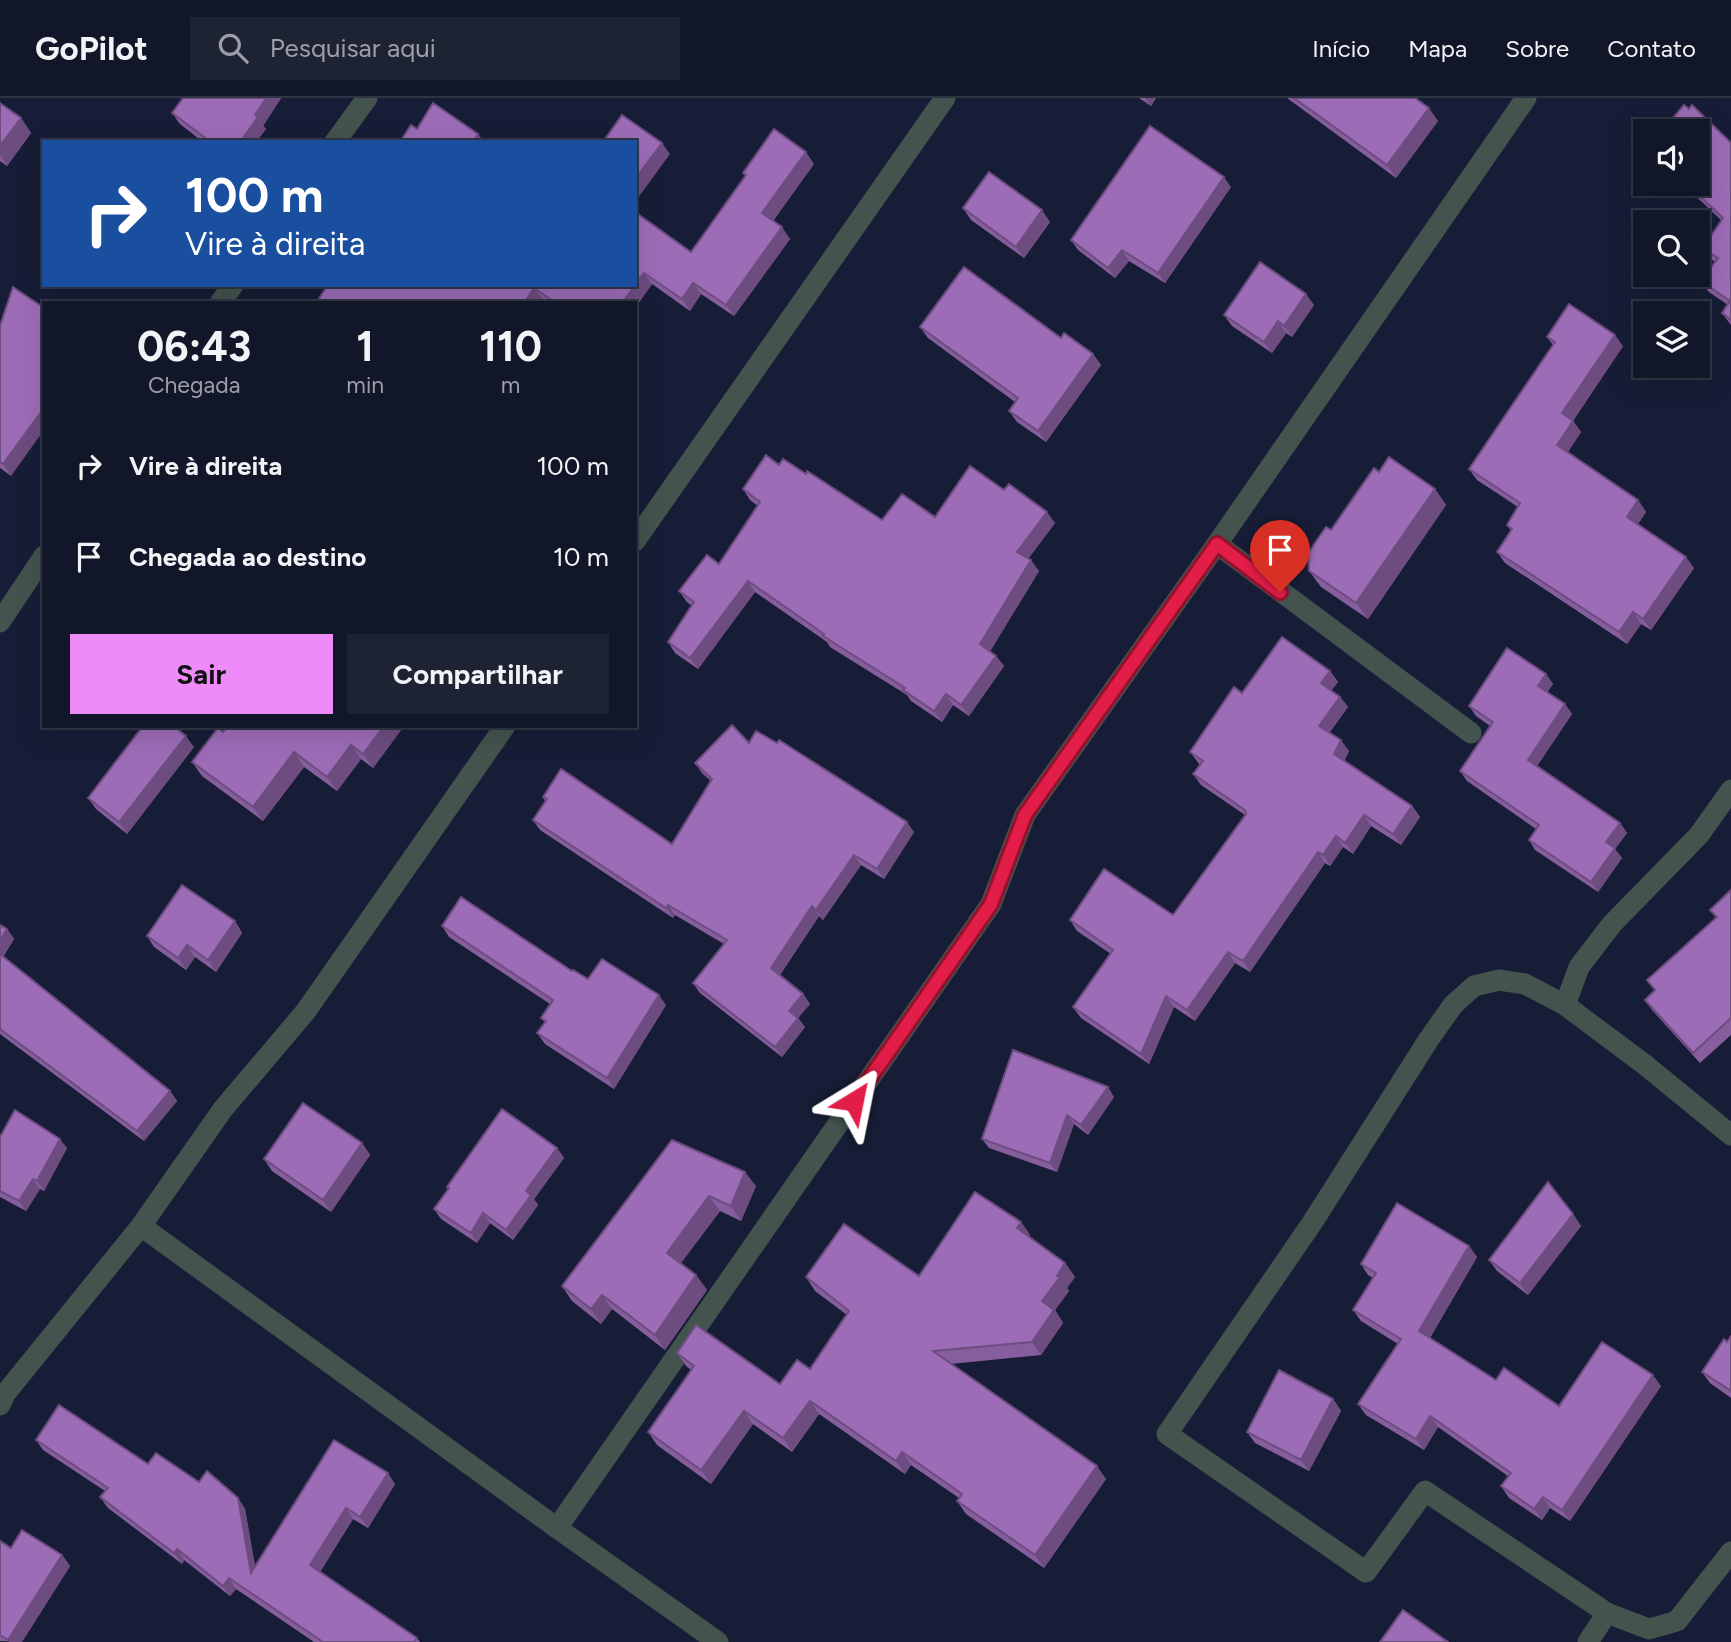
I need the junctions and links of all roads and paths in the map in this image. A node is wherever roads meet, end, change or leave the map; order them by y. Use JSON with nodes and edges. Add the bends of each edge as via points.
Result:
{"nodes":[{"id":1,"x":367,"y":98,"type":"edge"},
{"id":2,"x":945,"y":98,"type":"edge"},
{"id":3,"x":1526,"y":98,"type":"edge"},
{"id":4,"x":336,"y":140,"type":"edge"},
{"id":5,"x":637,"y":538,"type":"edge"},
{"id":6,"x":1217,"y":544,"type":"junction"},
{"id":7,"x":42,"y":559,"type":"edge"},
{"id":8,"x":0,"y":622,"type":"edge"},
{"id":9,"x":505,"y":728,"type":"edge"},
{"id":10,"x":1471,"y":733,"type":"dead end"},
{"id":11,"x":1731,"y":789,"type":"edge"},
{"id":12,"x":1565,"y":1005,"type":"junction"},
{"id":13,"x":1731,"y":1135,"type":"edge"},
{"id":14,"x":141,"y":1226,"type":"junction"},
{"id":15,"x":0,"y":1405,"type":"edge"},
{"id":16,"x":557,"y":1528,"type":"junction"},
{"id":17,"x":1731,"y":1552,"type":"edge"},
{"id":18,"x":1606,"y":1613,"type":"junction"},
{"id":19,"x":718,"y":1642,"type":"edge"},
{"id":20,"x":1588,"y":1642,"type":"edge"}],
"edges":[{"from":1,"to":4,"type":"street"},
{"from":2,"to":5,"type":"street"},
{"from":3,"to":6,"type":"street"},
{"from":6,"to":10,"type":"street"},
{"from":6,"to":16,"type":"street","via":[[1025,815],[991,904]]},
{"from":7,"to":8,"type":"street"},
{"from":9,"to":14,"type":"street","via":[[306,1011],[223,1109]]},
{"from":11,"to":12,"type":"street","via":[[1699,835],[1612,924],[1579,967]]},
{"from":12,"to":13,"type":"street"},
{"from":12,"to":18,"type":"street","via":[[1525,984],[1499,980],[1474,986],[1453,1005],[1312,1223],[1167,1434],[1366,1572],[1424,1491]]},
{"from":14,"to":15,"type":"street"},
{"from":14,"to":16,"type":"street"},
{"from":16,"to":19,"type":"street"},
{"from":17,"to":18,"type":"street","via":[[1676,1621],[1649,1629]]},
{"from":18,"to":20,"type":"street"}]}
